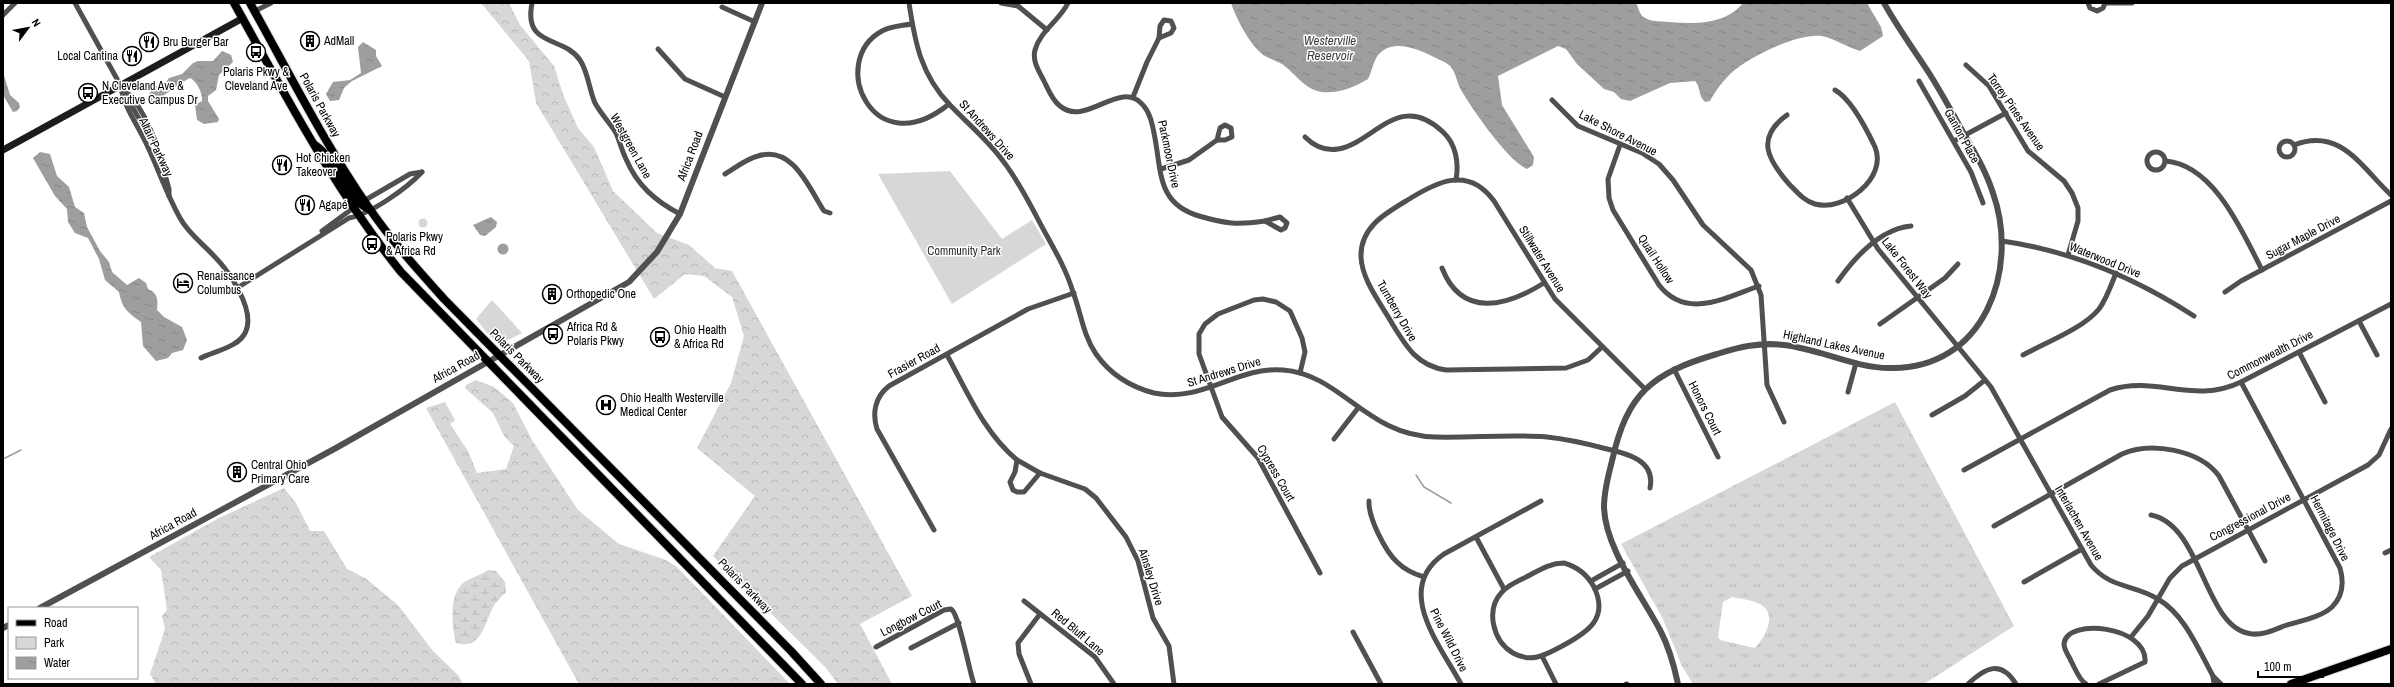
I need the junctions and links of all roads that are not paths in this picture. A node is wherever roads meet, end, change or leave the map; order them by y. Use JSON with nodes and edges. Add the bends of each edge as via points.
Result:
{"nodes":[{"id":1,"x":15,"y":3,"type":"edge"},
{"id":2,"x":75,"y":3,"type":"edge"},
{"id":3,"x":234,"y":3,"type":"edge"},
{"id":4,"x":250,"y":3,"type":"edge"},
{"id":5,"x":270,"y":3,"type":"edge"},
{"id":6,"x":532,"y":3,"type":"edge"},
{"id":7,"x":762,"y":3,"type":"edge"},
{"id":8,"x":909,"y":3,"type":"edge"},
{"id":9,"x":1001,"y":3,"type":"edge"},
{"id":10,"x":1068,"y":3,"type":"edge"},
{"id":11,"x":1884,"y":3,"type":"edge"},
{"id":12,"x":2088,"y":3,"type":"edge"},
{"id":13,"x":2106,"y":3,"type":"edge"},
{"id":14,"x":2132,"y":3,"type":"edge"},
{"id":15,"x":1017,"y":5,"type":"edge"},
{"id":16,"x":722,"y":7,"type":"dead end"},
{"id":17,"x":255,"y":11,"type":"junction"},
{"id":18,"x":3,"y":15,"type":"edge"},
{"id":19,"x":243,"y":18,"type":"junction"},
{"id":20,"x":755,"y":22,"type":"junction"},
{"id":21,"x":911,"y":24,"type":"junction"},
{"id":22,"x":1047,"y":30,"type":"junction"},
{"id":23,"x":1159,"y":38,"type":"dead end"},
{"id":24,"x":658,"y":49,"type":"dead end"},
{"id":25,"x":1966,"y":64,"type":"dead end"},
{"id":26,"x":1919,"y":81,"type":"dead end"},
{"id":27,"x":120,"y":85,"type":"junction"},
{"id":28,"x":1835,"y":90,"type":"dead end"},
{"id":29,"x":725,"y":96,"type":"junction"},
{"id":30,"x":1134,"y":97,"type":"junction"},
{"id":31,"x":1552,"y":100,"type":"dead end"},
{"id":32,"x":949,"y":104,"type":"junction"},
{"id":33,"x":2006,"y":112,"type":"junction"},
{"id":34,"x":1787,"y":115,"type":"dead end"},
{"id":35,"x":1965,"y":135,"type":"junction"},
{"id":36,"x":1305,"y":137,"type":"dead end"},
{"id":37,"x":1217,"y":140,"type":"dead end"},
{"id":38,"x":1954,"y":141,"type":"junction"},
{"id":39,"x":1620,"y":145,"type":"junction"},
{"id":40,"x":2294,"y":145,"type":"dead end"},
{"id":41,"x":3,"y":150,"type":"edge"},
{"id":42,"x":2165,"y":161,"type":"dead end"},
{"id":43,"x":1161,"y":169,"type":"junction"},
{"id":44,"x":725,"y":174,"type":"dead end"},
{"id":45,"x":1456,"y":180,"type":"junction"},
{"id":46,"x":2391,"y":195,"type":"edge"},
{"id":47,"x":169,"y":196,"type":"junction"},
{"id":48,"x":1847,"y":198,"type":"junction"},
{"id":49,"x":2391,"y":201,"type":"edge"},
{"id":50,"x":1983,"y":203,"type":"dead end"},
{"id":51,"x":358,"y":205,"type":"junction"},
{"id":52,"x":370,"y":209,"type":"junction"},
{"id":53,"x":830,"y":213,"type":"dead end"},
{"id":54,"x":680,"y":214,"type":"junction"},
{"id":55,"x":358,"y":216,"type":"junction"},
{"id":56,"x":1264,"y":220,"type":"dead end"},
{"id":57,"x":1911,"y":226,"type":"dead end"},
{"id":58,"x":2002,"y":241,"type":"junction"},
{"id":59,"x":311,"y":242,"type":"junction"},
{"id":60,"x":1874,"y":242,"type":"junction"},
{"id":61,"x":2068,"y":255,"type":"junction"},
{"id":62,"x":1958,"y":264,"type":"dead end"},
{"id":63,"x":1442,"y":268,"type":"dead end"},
{"id":64,"x":2262,"y":270,"type":"junction"},
{"id":65,"x":2116,"y":273,"type":"junction"},
{"id":66,"x":1838,"y":281,"type":"dead end"},
{"id":67,"x":1544,"y":283,"type":"junction"},
{"id":68,"x":1759,"y":286,"type":"junction"},
{"id":69,"x":236,"y":288,"type":"junction"},
{"id":70,"x":2225,"y":292,"type":"dead end"},
{"id":71,"x":1074,"y":293,"type":"junction"},
{"id":72,"x":1918,"y":299,"type":"junction"},
{"id":73,"x":2391,"y":304,"type":"edge"},
{"id":74,"x":2194,"y":316,"type":"dead end"},
{"id":75,"x":2359,"y":320,"type":"junction"},
{"id":76,"x":1880,"y":324,"type":"dead end"},
{"id":77,"x":1764,"y":344,"type":"junction"},
{"id":78,"x":1602,"y":347,"type":"junction"},
{"id":79,"x":1957,"y":347,"type":"junction"},
{"id":80,"x":2299,"y":352,"type":"junction"},
{"id":81,"x":2376,"y":354,"type":"dead end"},
{"id":82,"x":946,"y":355,"type":"junction"},
{"id":83,"x":2023,"y":355,"type":"dead end"},
{"id":84,"x":500,"y":356,"type":"junction"},
{"id":85,"x":201,"y":358,"type":"dead end"},
{"id":86,"x":488,"y":363,"type":"junction"},
{"id":87,"x":1856,"y":363,"type":"junction"},
{"id":88,"x":1674,"y":369,"type":"junction"},
{"id":89,"x":1300,"y":373,"type":"junction"},
{"id":90,"x":1985,"y":380,"type":"junction"},
{"id":91,"x":2242,"y":382,"type":"junction"},
{"id":92,"x":1211,"y":388,"type":"junction"},
{"id":93,"x":1645,"y":389,"type":"junction"},
{"id":94,"x":1848,"y":392,"type":"dead end"},
{"id":95,"x":2325,"y":402,"type":"dead end"},
{"id":96,"x":1358,"y":408,"type":"junction"},
{"id":97,"x":1932,"y":415,"type":"dead end"},
{"id":98,"x":1784,"y":422,"type":"dead end"},
{"id":99,"x":2391,"y":429,"type":"edge"},
{"id":100,"x":2020,"y":438,"type":"junction"},
{"id":101,"x":1334,"y":439,"type":"dead end"},
{"id":102,"x":1614,"y":450,"type":"junction"},
{"id":103,"x":1718,"y":457,"type":"dead end"},
{"id":104,"x":1017,"y":460,"type":"junction"},
{"id":105,"x":1964,"y":470,"type":"dead end"},
{"id":106,"x":1040,"y":473,"type":"junction"},
{"id":107,"x":1650,"y":488,"type":"dead end"},
{"id":108,"x":2051,"y":494,"type":"junction"},
{"id":109,"x":2304,"y":499,"type":"junction"},
{"id":110,"x":1369,"y":501,"type":"dead end"},
{"id":111,"x":1541,"y":502,"type":"dead end"},
{"id":112,"x":2151,"y":515,"type":"dead end"},
{"id":113,"x":1994,"y":526,"type":"dead end"},
{"id":114,"x":2248,"y":529,"type":"junction"},
{"id":115,"x":934,"y":530,"type":"dead end"},
{"id":116,"x":1476,"y":537,"type":"junction"},
{"id":117,"x":2082,"y":549,"type":"junction"},
{"id":118,"x":2391,"y":550,"type":"edge"},
{"id":119,"x":2385,"y":553,"type":"dead end"},
{"id":120,"x":2194,"y":559,"type":"junction"},
{"id":121,"x":2265,"y":561,"type":"dead end"},
{"id":122,"x":1623,"y":563,"type":"junction"},
{"id":123,"x":1628,"y":571,"type":"junction"},
{"id":124,"x":1320,"y":573,"type":"dead end"},
{"id":125,"x":1424,"y":578,"type":"junction"},
{"id":126,"x":1591,"y":581,"type":"junction"},
{"id":127,"x":2024,"y":582,"type":"dead end"},
{"id":128,"x":1504,"y":589,"type":"junction"},
{"id":129,"x":1595,"y":589,"type":"junction"},
{"id":130,"x":2158,"y":598,"type":"junction"},
{"id":131,"x":1024,"y":601,"type":"dead end"},
{"id":132,"x":42,"y":607,"type":"edge"},
{"id":133,"x":1040,"y":614,"type":"junction"},
{"id":134,"x":959,"y":623,"type":"junction"},
{"id":135,"x":1353,"y":632,"type":"dead end"},
{"id":136,"x":2131,"y":637,"type":"junction"},
{"id":137,"x":876,"y":647,"type":"dead end"},
{"id":138,"x":911,"y":648,"type":"dead end"},
{"id":139,"x":2391,"y":649,"type":"edge"},
{"id":140,"x":1542,"y":656,"type":"junction"},
{"id":141,"x":2213,"y":676,"type":"junction"},
{"id":142,"x":802,"y":684,"type":"edge"},
{"id":143,"x":821,"y":684,"type":"edge"},
{"id":144,"x":974,"y":684,"type":"edge"},
{"id":145,"x":1031,"y":684,"type":"edge"},
{"id":146,"x":1114,"y":684,"type":"edge"},
{"id":147,"x":1174,"y":684,"type":"edge"},
{"id":148,"x":1381,"y":684,"type":"edge"},
{"id":149,"x":1461,"y":684,"type":"edge"},
{"id":150,"x":1556,"y":684,"type":"edge"},
{"id":151,"x":1678,"y":684,"type":"edge"},
{"id":152,"x":1968,"y":684,"type":"edge"},
{"id":153,"x":2016,"y":684,"type":"edge"},
{"id":154,"x":2086,"y":684,"type":"edge"},
{"id":155,"x":2099,"y":684,"type":"edge"},
{"id":156,"x":2214,"y":684,"type":"edge"},
{"id":157,"x":2221,"y":684,"type":"edge"},
{"id":158,"x":2290,"y":684,"type":"edge"}],
"edges":[{"from":1,"to":18,"type":"street"},
{"from":2,"to":27,"type":"street"},
{"from":3,"to":19,"type":"main road"},
{"from":4,"to":17,"type":"main road","name":"Polaris Parkway"},
{"from":5,"to":17,"type":"street"},
{"from":6,"to":54,"type":"street","name":"Westgreen Lane","via":[[531,18],[536,32],[547,41],[567,48],[580,60],[595,103],[615,133],[631,172],[653,198]]},
{"from":7,"to":20,"type":"street","name":"Africa Road"},
{"from":8,"to":21,"type":"street","name":"St Andrews Drive"},
{"from":9,"to":15,"type":"street"},
{"from":10,"to":22,"type":"street"},
{"from":11,"to":35,"type":"street","name":"Highland Lakes Avenue"},
{"from":12,"to":13,"type":"street","via":[[2090,8],[2096,11],[2103,8]]},
{"from":13,"to":14,"type":"street"},
{"from":15,"to":22,"type":"street"},
{"from":16,"to":20,"type":"street"},
{"from":17,"to":19,"type":"main road"},
{"from":17,"to":51,"type":"main road","name":"Polaris Parkway","via":[[330,146]]},
{"from":19,"to":27,"type":"main road"},
{"from":19,"to":51,"type":"main road","via":[[312,144],[327,156]]},
{"from":20,"to":29,"type":"street","name":"Africa Road"},
{"from":21,"to":32,"type":"street","name":"St Andrews Drive","via":[[924,67]]},
{"from":21,"to":32,"type":"street","via":[[892,27],[869,43],[862,53],[858,69],[862,94],[878,114],[904,124],[927,120]]},
{"from":22,"to":30,"type":"street","via":[[1035,49],[1034,59],[1060,107],[1070,112],[1078,112],[1127,96]]},
{"from":23,"to":30,"type":"street"},
{"from":24,"to":29,"type":"street","via":[[685,79]]},
{"from":25,"to":33,"type":"street","name":"Torrey Pines Avenue","via":[[1989,86]]},
{"from":26,"to":38,"type":"street","name":"Ganton Place"},
{"from":27,"to":41,"type":"main road"},
{"from":27,"to":47,"type":"street","name":"Altair Parkway","via":[[124,103],[145,141],[164,190]]},
{"from":27,"to":47,"type":"street","name":"Altair Parkway","via":[[133,98],[154,138],[170,189]]},
{"from":28,"to":48,"type":"street","via":[[1849,102],[1877,156],[1872,178]]},
{"from":29,"to":54,"type":"street","name":"Africa Road"},
{"from":30,"to":43,"type":"street","name":"Parkmoor Drive","via":[[1150,115]]},
{"from":31,"to":39,"type":"street","name":"Lake Shore Avenue","via":[[1578,126]]},
{"from":32,"to":71,"type":"street","name":"St Andrews Drive","via":[[993,148],[1008,167],[1063,266]]},
{"from":33,"to":35,"type":"street"},
{"from":33,"to":61,"type":"street","name":"Torrey Pines Avenue","via":[[2028,151],[2064,181],[2074,197],[2078,221]]},
{"from":34,"to":48,"type":"street","via":[[1772,129],[1768,141],[1770,158],[1775,168],[1799,195],[1809,202],[1827,205]]},
{"from":35,"to":38,"type":"street"},
{"from":35,"to":58,"type":"street","name":"Highland Lakes Avenue","via":[[1994,193]]},
{"from":36,"to":45,"type":"street","via":[[1320,147],[1336,150],[1349,146],[1392,120],[1408,117],[1424,120],[1439,128],[1452,143],[1457,163]]},
{"from":37,"to":43,"type":"street","via":[[1189,160]]},
{"from":38,"to":50,"type":"street","name":"Ganton Place","via":[[1977,184]]},
{"from":39,"to":68,"type":"street","name":"Lake Shore Avenue","via":[[1646,155],[1666,172],[1703,226],[1744,262]]},
{"from":39,"to":68,"type":"street","name":"Quail Hollow","via":[[1608,179],[1610,202],[1659,285],[1668,295],[1684,303],[1698,305]]},
{"from":40,"to":46,"type":"street","via":[[2318,140],[2339,145]]},
{"from":42,"to":64,"type":"street","via":[[2175,163],[2195,174],[2219,195],[2234,217]]},
{"from":43,"to":56,"type":"street","name":"Parkmoor Drive","via":[[1169,199],[1186,212],[1234,225]]},
{"from":44,"to":53,"type":"street","via":[[759,155],[779,156],[794,165],[824,211]]},
{"from":45,"to":67,"type":"street","name":"Stillwater Avenue","via":[[1474,184],[1492,198]]},
{"from":45,"to":78,"type":"street","name":"Turnberry Drive","via":[[1431,185],[1383,215],[1369,229],[1362,246],[1361,258],[1365,274],[1411,354],[1427,365],[1442,369],[1557,369],[1581,364]]},
{"from":47,"to":69,"type":"street","name":"Altair Parkway","via":[[184,224],[215,256]]},
{"from":48,"to":60,"type":"street","name":"Lake Forest Way"},
{"from":49,"to":64,"type":"street","name":"Sugar Maple Drive"},
{"from":51,"to":52,"type":"main road"},
{"from":51,"to":52,"type":"street","via":[[410,174],[422,172],[402,189]]},
{"from":51,"to":55,"type":"main road","name":"Polaris Parkway"},
{"from":51,"to":59,"type":"street"},
{"from":52,"to":55,"type":"street"},
{"from":52,"to":84,"type":"main road","name":"Polaris Parkway","via":[[410,261]]},
{"from":54,"to":84,"type":"street","name":"Africa Road","via":[[657,252],[629,282]]},
{"from":55,"to":59,"type":"street","via":[[349,218]]},
{"from":55,"to":86,"type":"main road","name":"Polaris Parkway","via":[[401,272]]},
{"from":57,"to":60,"type":"street","via":[[1891,232]]},
{"from":58,"to":61,"type":"street","name":"Waterwood Drive"},
{"from":58,"to":79,"type":"street","name":"Highland Lakes Avenue","via":[[2000,270],[1992,301],[1975,330]]},
{"from":59,"to":69,"type":"street"},
{"from":60,"to":66,"type":"street","via":[[1855,258]]},
{"from":60,"to":72,"type":"street","name":"Lake Forest Way"},
{"from":61,"to":65,"type":"street","name":"Waterwood Drive"},
{"from":62,"to":72,"type":"street"},
{"from":63,"to":67,"type":"street","via":[[1447,279],[1459,292],[1483,303],[1508,302]]},
{"from":64,"to":70,"type":"street","name":"Sugar Maple Drive"},
{"from":65,"to":74,"type":"street","name":"Waterwood Drive","via":[[2156,292]]},
{"from":65,"to":83,"type":"street","via":[[2103,302],[2094,314]]},
{"from":67,"to":78,"type":"street","name":"Stillwater Avenue","via":[[1558,303]]},
{"from":68,"to":77,"type":"street","name":"Lake Shore Avenue"},
{"from":69,"to":85,"type":"street","name":"Altair Parkway","via":[[249,313],[246,332],[234,344]]},
{"from":71,"to":82,"type":"street","name":"Frasier Road","via":[[1028,309]]},
{"from":71,"to":92,"type":"street","name":"St Andrews Drive","via":[[1082,325],[1092,349],[1121,379],[1142,389],[1164,394],[1192,394]]},
{"from":72,"to":76,"type":"street"},
{"from":72,"to":79,"type":"street","name":"Lake Forest Way"},
{"from":73,"to":75,"type":"street","name":"Commonwealth Drive"},
{"from":75,"to":80,"type":"street","name":"Commonwealth Drive"},
{"from":75,"to":81,"type":"street"},
{"from":77,"to":87,"type":"street","name":"Highland Lakes Avenue","via":[[1790,346]]},
{"from":77,"to":88,"type":"street","name":"Highland Lakes Avenue","via":[[1736,348]]},
{"from":77,"to":98,"type":"street","name":"Lake Shore Avenue","via":[[1767,385]]},
{"from":78,"to":93,"type":"street","name":"Stillwater Avenue"},
{"from":79,"to":87,"type":"street","name":"Highland Lakes Avenue","via":[[1936,359],[1914,366],[1891,368]]},
{"from":79,"to":90,"type":"street","name":"Interlachen Avenue"},
{"from":80,"to":91,"type":"street","name":"Commonwealth Drive"},
{"from":80,"to":95,"type":"street"},
{"from":82,"to":104,"type":"street","name":"Ainsley Drive","via":[[989,430]]},
{"from":82,"to":115,"type":"street","name":"Frasier Road","via":[[885,390],[874,412],[879,434]]},
{"from":84,"to":86,"type":"street","name":"Africa Road"},
{"from":84,"to":143,"type":"main road","name":"Polaris Parkway","via":[[775,634]]},
{"from":86,"to":132,"type":"street","name":"Africa Road"},
{"from":86,"to":142,"type":"main road","name":"Polaris Parkway"},
{"from":87,"to":94,"type":"street"},
{"from":88,"to":93,"type":"street","name":"Highland Lakes Avenue"},
{"from":88,"to":103,"type":"street","name":"Honors Court"},
{"from":89,"to":92,"type":"street","name":"St Andrews Drive","via":[[1278,369],[1258,371]]},
{"from":89,"to":92,"type":"street","name":"Cypress Court","via":[[1304,349],[1294,317],[1279,303],[1260,299],[1218,314],[1202,329],[1198,341],[1199,354]]},
{"from":89,"to":96,"type":"street","name":"St Andrews Drive","via":[[1321,381]]},
{"from":90,"to":97,"type":"street","via":[[1965,396]]},
{"from":90,"to":100,"type":"street","name":"Interlachen Avenue"},
{"from":91,"to":100,"type":"street","name":"Commonwealth Drive","via":[[2224,389],[2204,392],[2144,385],[2117,388]]},
{"from":91,"to":109,"type":"street","name":"Hermitage Drive"},
{"from":92,"to":124,"type":"street","name":"Cypress Court","via":[[1222,417],[1258,458]]},
{"from":93,"to":102,"type":"street","name":"Highland Lakes Avenue","via":[[1624,420]]},
{"from":96,"to":101,"type":"street"},
{"from":96,"to":102,"type":"street","name":"St Andrews Drive","via":[[1382,424],[1413,435],[1544,437]]},
{"from":99,"to":109,"type":"street","name":"Congressional Drive","via":[[2379,455],[2368,466]]},
{"from":100,"to":105,"type":"street","name":"Commonwealth Drive"},
{"from":100,"to":108,"type":"street","name":"Interlachen Avenue"},
{"from":102,"to":107,"type":"street","name":"St Andrews Drive","via":[[1634,456],[1642,462],[1650,473]]},
{"from":102,"to":122,"type":"street","name":"Highland Lakes Avenue","via":[[1604,508],[1608,532]]},
{"from":104,"to":106,"type":"street","name":"Ainsley Drive"},
{"from":104,"to":106,"type":"street","via":[[1010,482],[1014,491],[1024,492]]},
{"from":106,"to":147,"type":"street","name":"Ainsley Drive","via":[[1071,483],[1091,494],[1130,544],[1142,571],[1153,618],[1169,646]]},
{"from":108,"to":113,"type":"street"},
{"from":108,"to":114,"type":"street","via":[[2129,451],[2151,448],[2185,453],[2204,460],[2215,470]]},
{"from":108,"to":117,"type":"street","name":"Interlachen Avenue"},
{"from":109,"to":114,"type":"street","name":"Congressional Drive"},
{"from":109,"to":120,"type":"street","name":"Hermitage Drive","via":[[2342,573],[2341,592],[2335,603],[2326,611],[2264,634],[2245,633],[2234,628],[2226,618]]},
{"from":110,"to":125,"type":"street","via":[[1371,517],[1392,556],[1406,569]]},
{"from":111,"to":116,"type":"street","name":"Pine Wild Drive"},
{"from":112,"to":120,"type":"street","name":"Hermitage Drive","via":[[2165,519],[2175,527]]},
{"from":114,"to":120,"type":"street","name":"Congressional Drive"},
{"from":114,"to":121,"type":"street"},
{"from":116,"to":125,"type":"street","name":"Pine Wild Drive","via":[[1441,556],[1431,565]]},
{"from":116,"to":128,"type":"street"},
{"from":117,"to":127,"type":"street"},
{"from":117,"to":130,"type":"street","name":"Interlachen Avenue","via":[[2102,577]]},
{"from":118,"to":119,"type":"street"},
{"from":120,"to":130,"type":"street","name":"Congressional Drive","via":[[2170,578]]},
{"from":122,"to":123,"type":"street","name":"Highland Lakes Avenue"},
{"from":122,"to":126,"type":"street"},
{"from":123,"to":129,"type":"street"},
{"from":123,"to":151,"type":"street","name":"Highland Lakes Avenue","via":[[1664,638]]},
{"from":125,"to":149,"type":"street","name":"Pine Wild Drive","via":[[1420,592],[1422,609]]},
{"from":126,"to":128,"type":"street","via":[[1577,568],[1558,563],[1547,566]]},
{"from":126,"to":129,"type":"street"},
{"from":128,"to":140,"type":"street","via":[[1494,607],[1492,618],[1496,632],[1503,644],[1514,653],[1530,658]]},
{"from":129,"to":140,"type":"street","via":[[1599,607],[1592,625],[1580,636]]},
{"from":130,"to":136,"type":"street","name":"Congressional Drive"},
{"from":130,"to":141,"type":"street","name":"Interlachen Avenue","via":[[2179,618]]},
{"from":131,"to":133,"type":"street","name":"Red Bluff Lane"},
{"from":133,"to":145,"type":"street","via":[[1018,643],[1019,654]]},
{"from":133,"to":146,"type":"street","name":"Red Bluff Lane","via":[[1094,657]]},
{"from":134,"to":137,"type":"street","name":"Longbow Court","via":[[954,610],[944,610]]},
{"from":134,"to":138,"type":"street"},
{"from":134,"to":144,"type":"street","via":[[968,669]]},
{"from":135,"to":148,"type":"street"},
{"from":136,"to":154,"type":"street","via":[[2090,627],[2074,632],[2066,640],[2064,644],[2067,654]]},
{"from":136,"to":155,"type":"street","via":[[2144,652],[2145,662]]},
{"from":139,"to":158,"type":"main road"},
{"from":140,"to":150,"type":"street"},
{"from":141,"to":156,"type":"street","name":"Interlachen Avenue"},
{"from":141,"to":157,"type":"street","name":"Interlachen Avenue"},
{"from":152,"to":153,"type":"street","via":[[1988,669],[1996,668],[2005,671]]}]}
